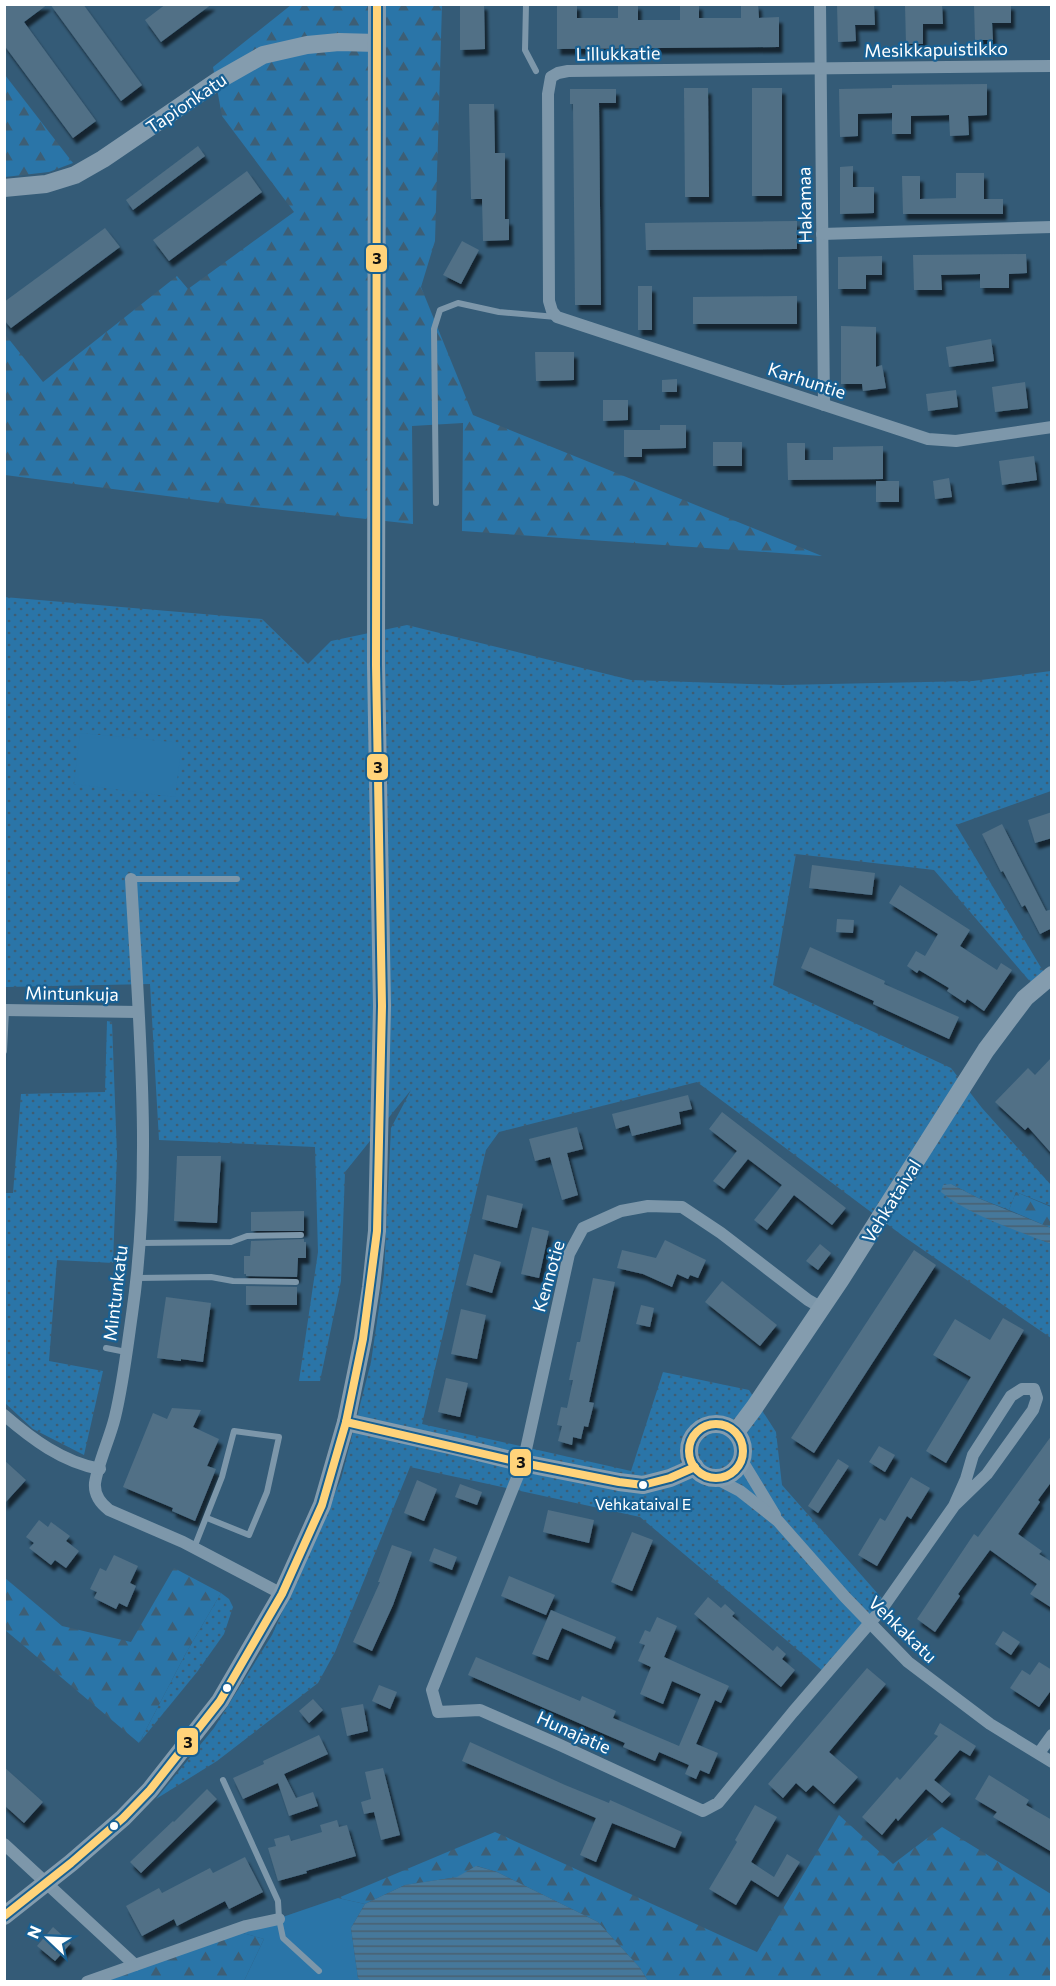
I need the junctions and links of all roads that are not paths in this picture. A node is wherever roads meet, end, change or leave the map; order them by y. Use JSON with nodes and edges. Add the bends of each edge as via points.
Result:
{"nodes":[{"id":1,"x":377,"y":4,"type":"edge"},
{"id":2,"x":526,"y":4,"type":"edge"},
{"id":3,"x":820,"y":4,"type":"edge"},
{"id":4,"x":377,"y":43,"type":"junction"},
{"id":5,"x":1052,"y":66,"type":"edge"},
{"id":6,"x":821,"y":69,"type":"junction"},
{"id":7,"x":536,"y":71,"type":"dead end"},
{"id":8,"x":4,"y":188,"type":"edge"},
{"id":9,"x":1052,"y":226,"type":"edge"},
{"id":10,"x":822,"y":234,"type":"junction"},
{"id":11,"x":557,"y":317,"type":"junction"},
{"id":12,"x":824,"y":405,"type":"junction"},
{"id":13,"x":1052,"y":427,"type":"edge"},
{"id":14,"x":436,"y":502,"type":"dead end"},
{"id":15,"x":131,"y":879,"type":"joint"},
{"id":16,"x":237,"y":879,"type":"dead end"},
{"id":17,"x":1052,"y":975,"type":"edge"},
{"id":18,"x":5,"y":1010,"type":"edge"},
{"id":19,"x":138,"y":1012,"type":"junction"},
{"id":20,"x":4,"y":1051,"type":"edge"},
{"id":21,"x":301,"y":1235,"type":"dead end"},
{"id":22,"x":140,"y":1243,"type":"junction"},
{"id":23,"x":137,"y":1278,"type":"junction"},
{"id":24,"x":296,"y":1282,"type":"dead end"},
{"id":25,"x":822,"y":1308,"type":"junction"},
{"id":26,"x":106,"y":1348,"type":"dead end"},
{"id":27,"x":126,"y":1352,"type":"junction"},
{"id":28,"x":4,"y":1415,"type":"edge"},
{"id":29,"x":346,"y":1422,"type":"junction"},
{"id":30,"x":736,"y":1432,"type":"junction"},
{"id":31,"x":741,"y":1459,"type":"junction"},
{"id":32,"x":523,"y":1463,"type":"junction"},
{"id":33,"x":695,"y":1467,"type":"junction"},
{"id":34,"x":100,"y":1469,"type":"junction"},
{"id":35,"x":715,"y":1478,"type":"junction"},
{"id":36,"x":954,"y":1506,"type":"junction"},
{"id":37,"x":207,"y":1518,"type":"junction"},
{"id":38,"x":778,"y":1521,"type":"junction"},
{"id":39,"x":194,"y":1548,"type":"junction"},
{"id":40,"x":282,"y":1594,"type":"junction"},
{"id":41,"x":870,"y":1623,"type":"junction"},
{"id":42,"x":1052,"y":1735,"type":"edge"},
{"id":43,"x":1039,"y":1753,"type":"junction"},
{"id":44,"x":1052,"y":1762,"type":"edge"},
{"id":45,"x":223,"y":1779,"type":"dead end"},
{"id":46,"x":4,"y":1844,"type":"edge"},
{"id":47,"x":47,"y":1882,"type":"junction"},
{"id":48,"x":4,"y":1916,"type":"edge"},
{"id":49,"x":279,"y":1919,"type":"junction"},
{"id":50,"x":135,"y":1965,"type":"junction"},
{"id":51,"x":319,"y":1971,"type":"dead end"},
{"id":52,"x":87,"y":1982,"type":"edge"}],
"edges":[{"from":1,"to":4,"type":"main road"},
{"from":2,"to":7,"type":"lane","via":[[525,50]]},
{"from":3,"to":6,"type":"street","name":"Hakamaa"},
{"from":4,"to":8,"type":"main road","name":"Tapionkatu","via":[[307,45],[263,55],[75,175],[46,184]]},
{"from":4,"to":29,"type":"main road","via":[[376,665],[382,1006],[376,1231],[370,1297]]},
{"from":5,"to":6,"type":"street","name":"Mesikkapuistikko"},
{"from":6,"to":10,"type":"street","name":"Hakamaa"},
{"from":6,"to":11,"type":"street","name":"Lillukkatie","via":[[568,71],[551,77],[549,301]]},
{"from":9,"to":10,"type":"street"},
{"from":10,"to":12,"type":"street","name":"Hakamaa"},
{"from":11,"to":12,"type":"street","name":"Karhuntie"},
{"from":11,"to":14,"type":"lane","via":[[499,312],[458,303],[440,310],[434,329]]},
{"from":12,"to":13,"type":"street","name":"Karhuntie","via":[[942,441]]},
{"from":15,"to":16,"type":"lane"},
{"from":15,"to":19,"type":"street","name":"Mintunkatu"},
{"from":17,"to":25,"type":"main road","name":"Vehkataival","via":[[1025,998],[986,1050]]},
{"from":18,"to":19,"type":"street","name":"Mintunkuja"},
{"from":18,"to":20,"type":"lane"},
{"from":19,"to":22,"type":"street","name":"Mintunkatu","via":[[143,1113]]},
{"from":21,"to":22,"type":"lane","via":[[247,1236],[231,1242]]},
{"from":22,"to":23,"type":"street","name":"Mintunkatu"},
{"from":23,"to":24,"type":"lane"},
{"from":23,"to":27,"type":"street","name":"Mintunkatu"},
{"from":25,"to":30,"type":"main road","name":"Vehkataival"},
{"from":25,"to":32,"type":"street","name":"Kennotie","via":[[682,1207],[648,1206],[621,1211],[583,1228],[569,1254]]},
{"from":26,"to":27,"type":"lane"},
{"from":27,"to":34,"type":"street","name":"Mintunkatu","via":[[115,1417]]},
{"from":28,"to":34,"type":"street","via":[[42,1445],[87,1467]]},
{"from":29,"to":32,"type":"main road"},
{"from":29,"to":40,"type":"main road","via":[[322,1504]]},
{"from":30,"to":31,"type":"main road","via":[[743,1449]]},
{"from":30,"to":33,"type":"main road","via":[[717,1424],[699,1430],[689,1448]]},
{"from":31,"to":35,"type":"main road","via":[[736,1469]]},
{"from":31,"to":38,"type":"street","name":"Vehkakatu"},
{"from":32,"to":33,"type":"main road","via":[[643,1485]]},
{"from":32,"to":41,"type":"street","name":"Hunajatie","via":[[432,1690],[438,1712],[480,1710],[703,1811],[718,1803]]},
{"from":33,"to":35,"type":"main road"},
{"from":34,"to":39,"type":"street","name":"Mintunkatu","via":[[95,1484],[101,1504]]},
{"from":35,"to":38,"type":"street","name":"Vehkakatu","via":[[740,1491]]},
{"from":36,"to":36,"type":"street","via":[[972,1455],[1011,1396],[1023,1389],[1034,1389],[1037,1398],[1033,1410],[987,1474]]},
{"from":36,"to":41,"type":"street"},
{"from":37,"to":37,"type":"lane","via":[[234,1431],[279,1437],[267,1492],[249,1535]]},
{"from":37,"to":39,"type":"lane"},
{"from":38,"to":41,"type":"street","name":"Vehkakatu"},
{"from":39,"to":40,"type":"street","name":"Mintunkatu"},
{"from":40,"to":47,"type":"main road","via":[[220,1701],[196,1734],[123,1818]]},
{"from":41,"to":43,"type":"street","name":"Vehkakatu","via":[[908,1662],[990,1724]]},
{"from":42,"to":43,"type":"street"},
{"from":43,"to":44,"type":"street","name":"Vehkakatu"},
{"from":45,"to":49,"type":"lane","via":[[278,1901]]},
{"from":46,"to":47,"type":"street"},
{"from":47,"to":48,"type":"main road"},
{"from":47,"to":50,"type":"street"},
{"from":49,"to":50,"type":"street","via":[[246,1926]]},
{"from":49,"to":51,"type":"lane","via":[[283,1938]]},
{"from":50,"to":52,"type":"street"}]}
